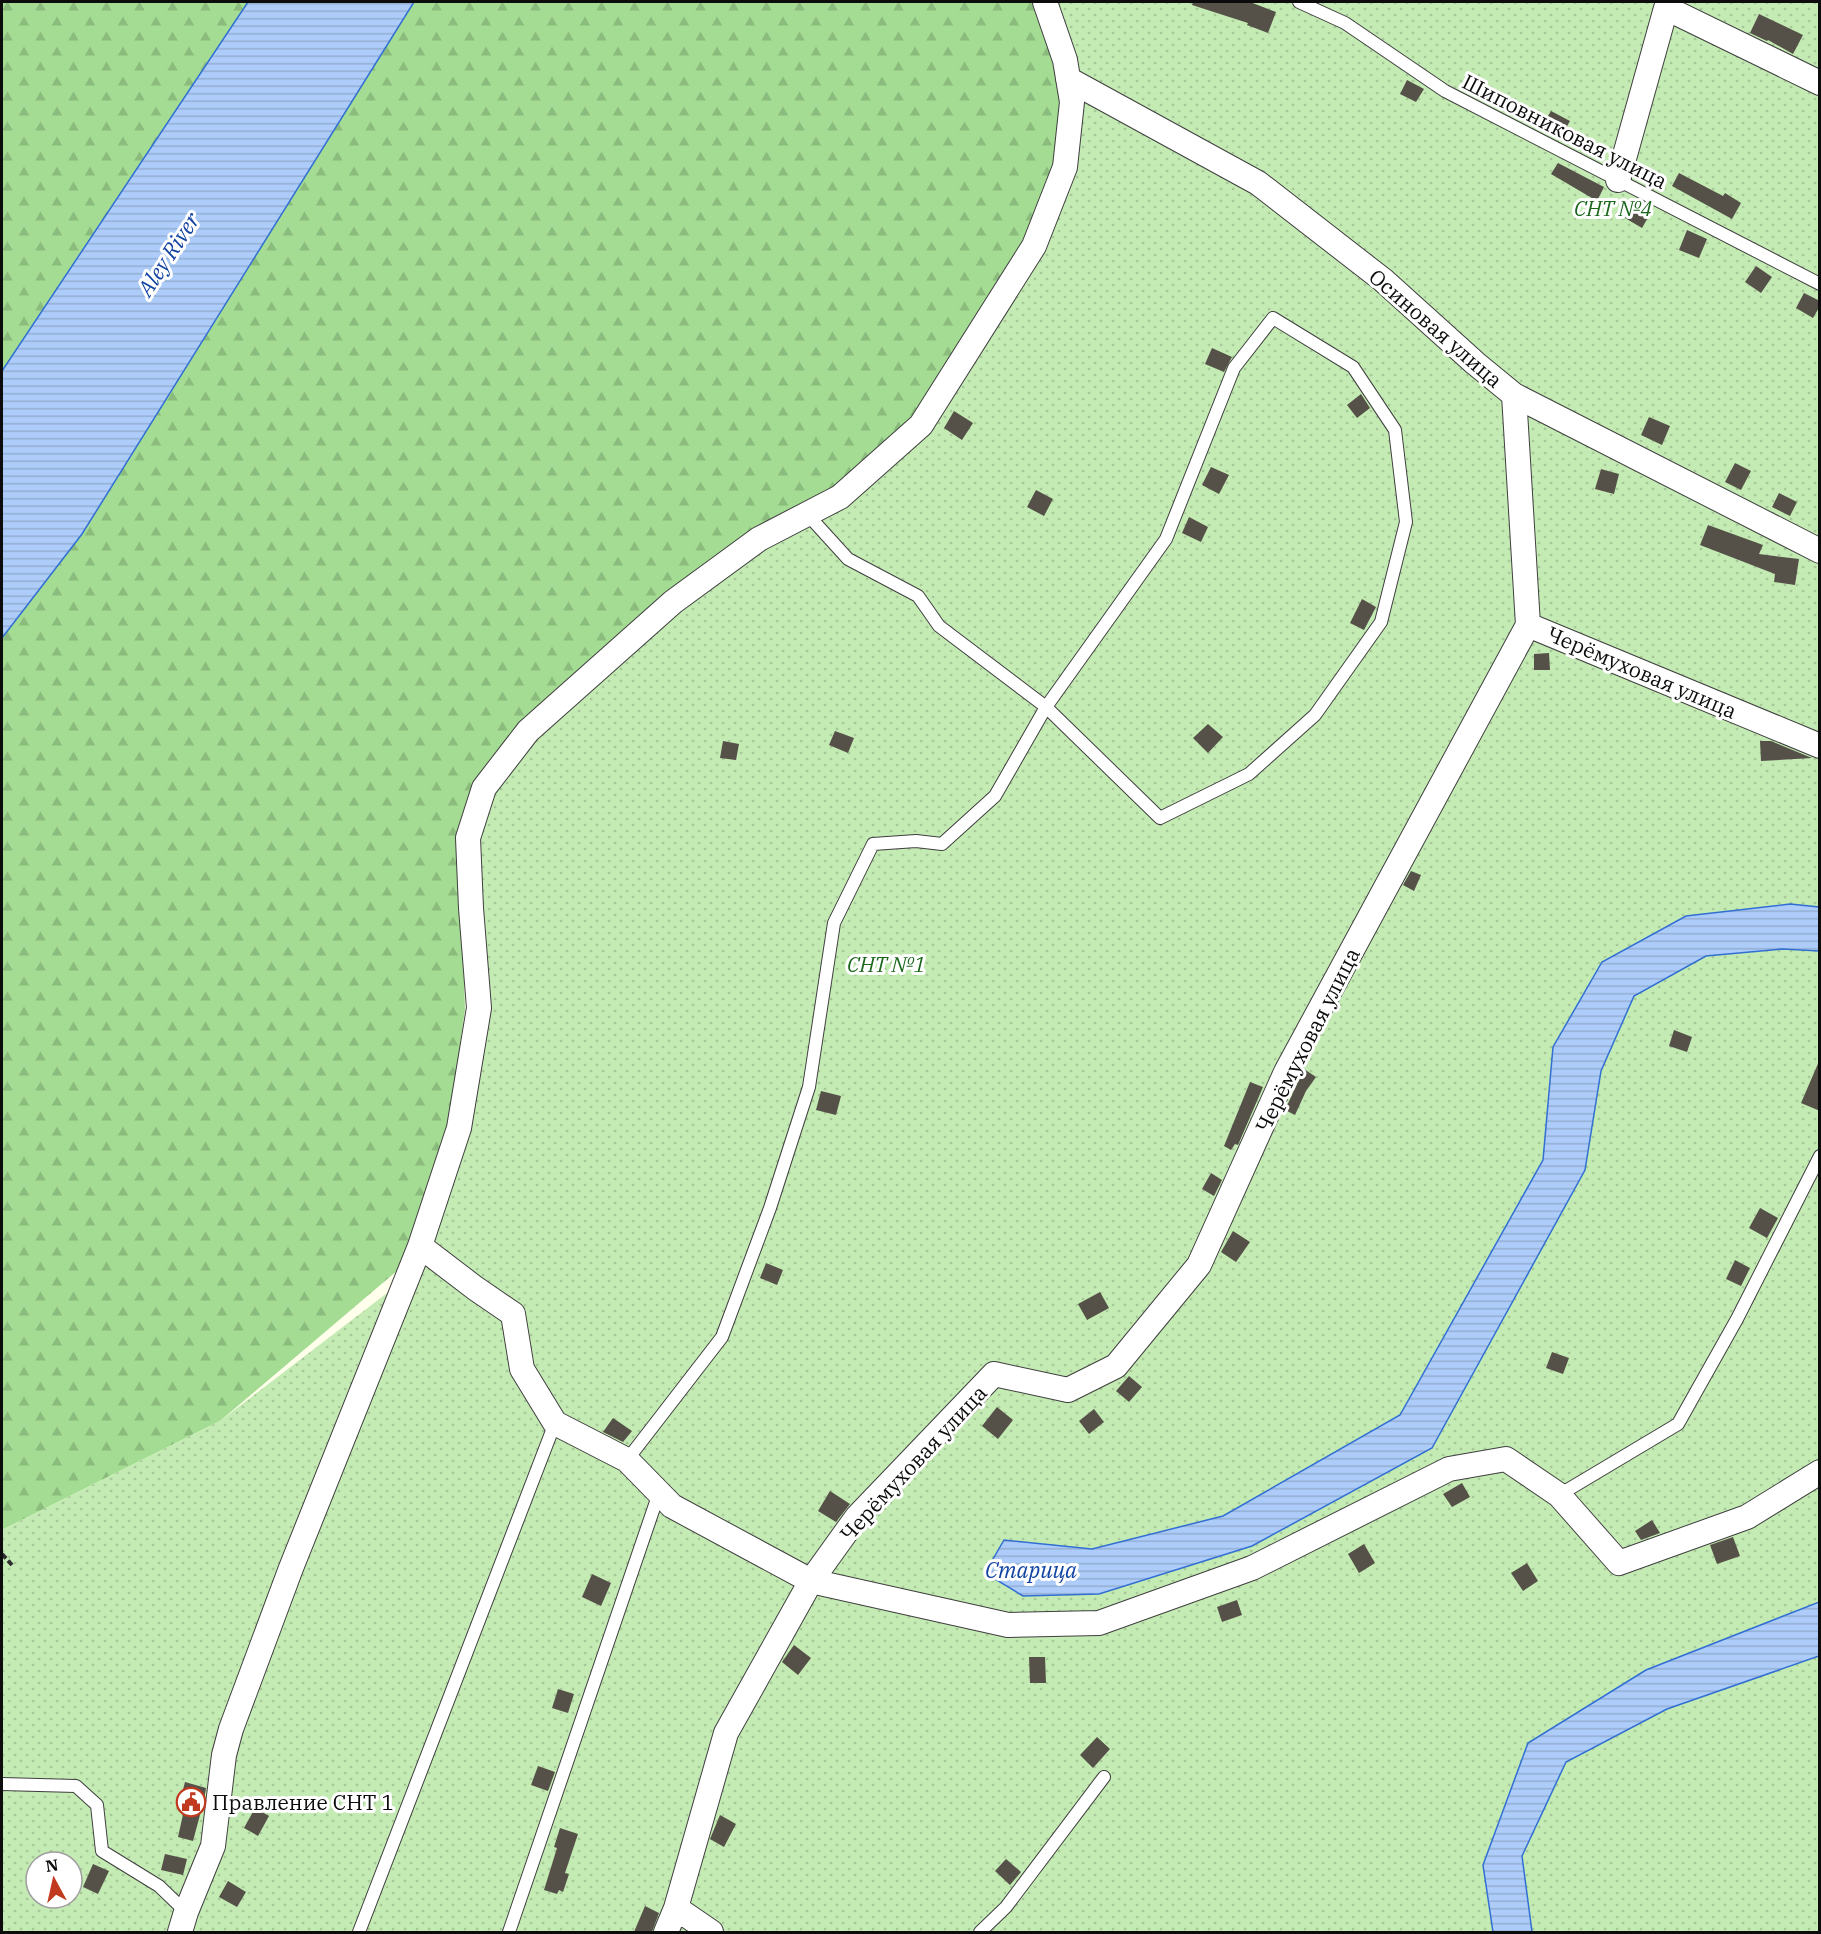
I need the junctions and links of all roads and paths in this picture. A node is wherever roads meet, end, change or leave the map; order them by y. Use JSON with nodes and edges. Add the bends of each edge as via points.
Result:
{"nodes":[{"id":1,"x":1045,"y":2,"type":"edge"},
{"id":2,"x":1299,"y":2,"type":"edge"},
{"id":3,"x":1667,"y":5,"type":"edge"},
{"id":4,"x":1068,"y":78,"type":"junction"},
{"id":5,"x":1820,"y":83,"type":"edge"},
{"id":6,"x":1618,"y":180,"type":"junction"},
{"id":7,"x":1820,"y":284,"type":"edge"},
{"id":8,"x":1514,"y":395,"type":"junction"},
{"id":9,"x":808,"y":514,"type":"junction"},
{"id":10,"x":1820,"y":551,"type":"edge"},
{"id":11,"x":1528,"y":625,"type":"junction"},
{"id":12,"x":1046,"y":707,"type":"junction"},
{"id":13,"x":1820,"y":746,"type":"edge"},
{"id":14,"x":1820,"y":1156,"type":"edge"},
{"id":15,"x":420,"y":1246,"type":"junction"},
{"id":16,"x":555,"y":1423,"type":"junction"},
{"id":17,"x":627,"y":1460,"type":"junction"},
{"id":18,"x":1820,"y":1472,"type":"edge"},
{"id":19,"x":659,"y":1493,"type":"junction"},
{"id":20,"x":1559,"y":1495,"type":"junction"},
{"id":21,"x":2,"y":1554,"type":"edge"},
{"id":22,"x":12,"y":1565,"type":"dead end"},
{"id":23,"x":811,"y":1581,"type":"junction"},
{"id":24,"x":1104,"y":1777,"type":"dead end"},
{"id":25,"x":2,"y":1784,"type":"edge"},
{"id":26,"x":676,"y":1908,"type":"junction"},
{"id":27,"x":183,"y":1922,"type":"edge"},
{"id":28,"x":359,"y":1932,"type":"edge"},
{"id":29,"x":509,"y":1932,"type":"edge"},
{"id":30,"x":666,"y":1932,"type":"edge"},
{"id":31,"x":711,"y":1932,"type":"edge"},
{"id":32,"x":980,"y":1932,"type":"edge"}],
"edges":[{"from":1,"to":4,"type":"street"},
{"from":2,"to":6,"type":"lane","name":"Шиповниковая улица","via":[[1345,23],[1445,92]]},
{"from":3,"to":5,"type":"street"},
{"from":3,"to":6,"type":"street"},
{"from":4,"to":8,"type":"street","name":"Осиновая улица","via":[[1258,183],[1383,280]]},
{"from":4,"to":9,"type":"street","via":[[1072,102],[1065,167],[1034,246],[921,425],[840,497]]},
{"from":6,"to":7,"type":"lane","name":"Шиповниковая улица"},
{"from":8,"to":10,"type":"street","name":"Осиновая улица"},
{"from":8,"to":11,"type":"street"},
{"from":9,"to":12,"type":"lane","via":[[848,559],[918,596],[939,626]]},
{"from":9,"to":15,"type":"street","via":[[759,539],[673,602],[528,731],[484,788],[468,838],[479,1008],[459,1128]]},
{"from":11,"to":13,"type":"street","name":"Черёмуховая улица"},
{"from":11,"to":23,"type":"street","name":"Черёмуховая улица","via":[[1286,1072],[1199,1265],[1116,1366],[1068,1390],[994,1374],[857,1517]]},
{"from":12,"to":12,"type":"lane","via":[[1166,539],[1234,368],[1273,318],[1353,367],[1395,430],[1406,522],[1381,622],[1315,715],[1249,774],[1160,818]]},
{"from":12,"to":17,"type":"lane","via":[[995,796],[942,844],[873,844],[834,923],[809,1087],[722,1337]]},
{"from":14,"to":20,"type":"lane","via":[[1678,1424]]},
{"from":15,"to":16,"type":"street","via":[[513,1314],[522,1369]]},
{"from":15,"to":27,"type":"street","via":[[231,1729],[213,1846]]},
{"from":16,"to":17,"type":"street"},
{"from":16,"to":28,"type":"lane"},
{"from":17,"to":19,"type":"street"},
{"from":18,"to":20,"type":"street","via":[[1747,1517],[1619,1563]]},
{"from":19,"to":23,"type":"street","via":[[672,1506]]},
{"from":19,"to":29,"type":"lane"},
{"from":20,"to":23,"type":"street","via":[[1506,1459],[1449,1469],[1252,1569],[1098,1623],[1008,1625]]},
{"from":21,"to":22,"type":"path"},
{"from":23,"to":26,"type":"street","via":[[726,1733]]},
{"from":24,"to":32,"type":"lane","via":[[1006,1907]]},
{"from":25,"to":27,"type":"lane","via":[[76,1786],[97,1805],[102,1851],[159,1886]]},
{"from":26,"to":30,"type":"street"},
{"from":26,"to":31,"type":"street"}]}
